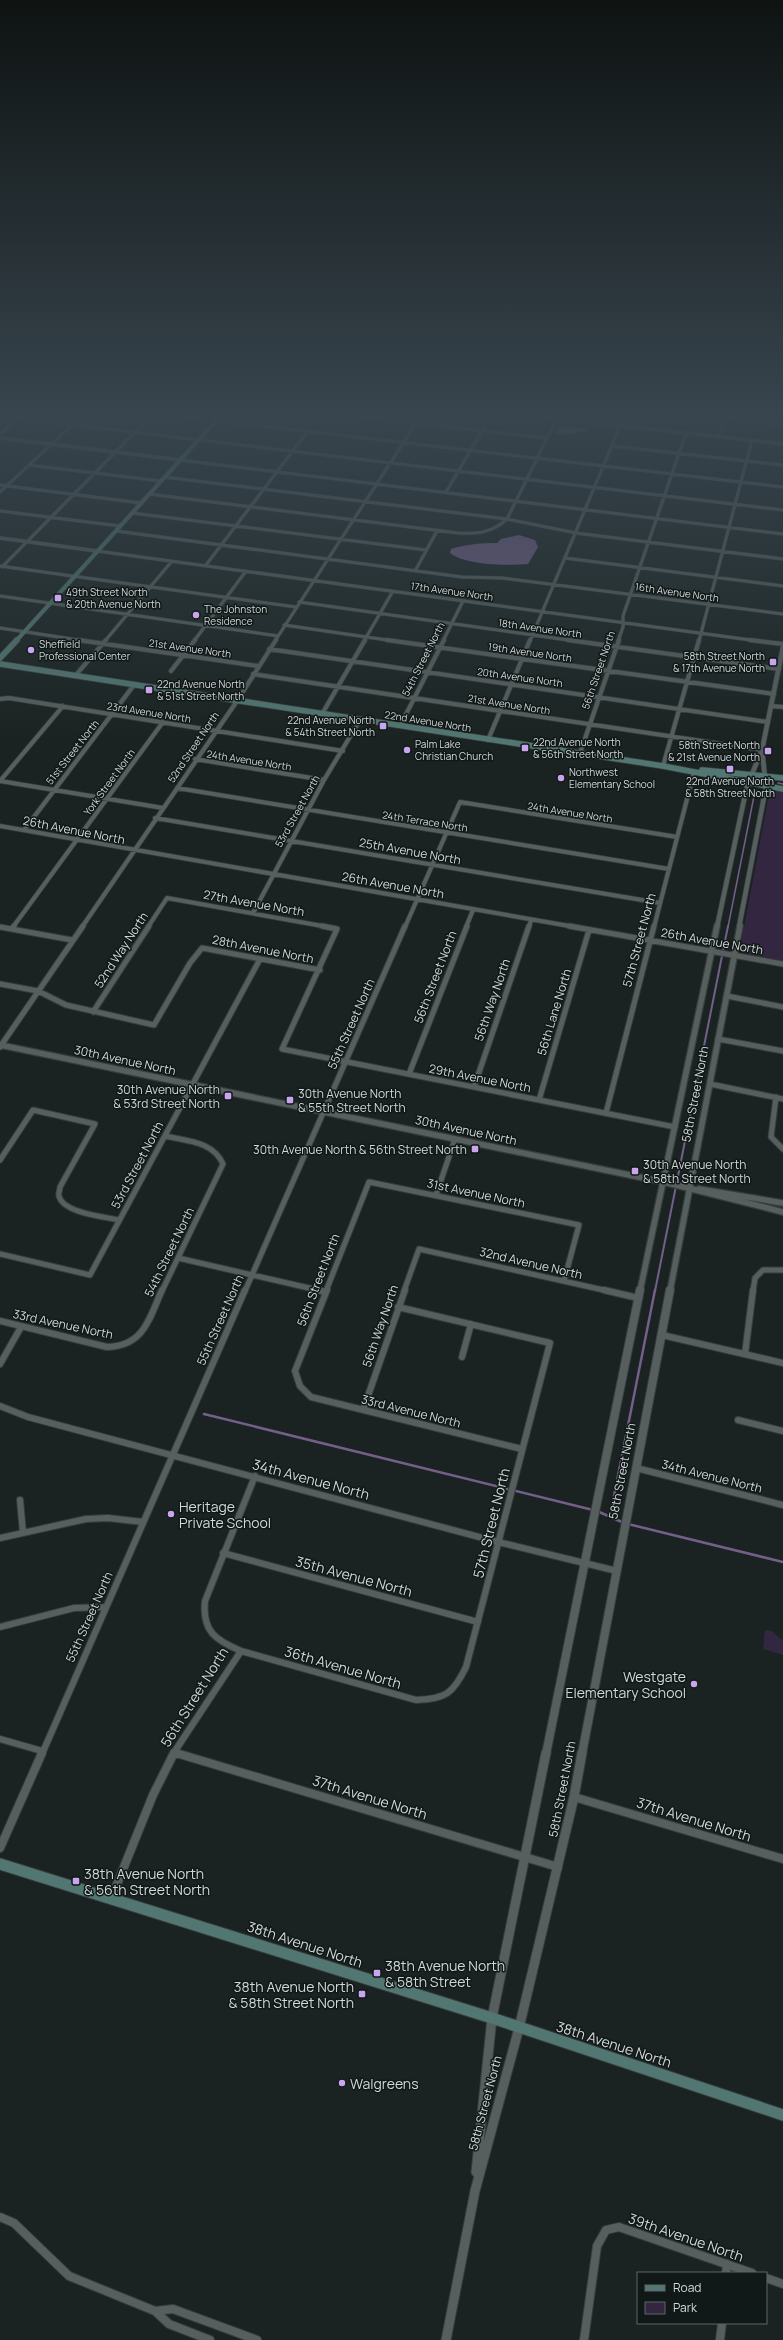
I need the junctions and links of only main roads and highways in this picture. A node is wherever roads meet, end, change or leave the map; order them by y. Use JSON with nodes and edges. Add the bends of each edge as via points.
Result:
{"nodes":[{"id":1,"x":123,"y":523,"type":"edge"},
{"id":2,"x":0,"y":658,"type":"edge"},
{"id":3,"x":0,"y":664,"type":"edge"},
{"id":4,"x":662,"y":766,"type":"junction"},
{"id":5,"x":783,"y":778,"type":"edge"},
{"id":6,"x":783,"y":789,"type":"edge"},
{"id":7,"x":0,"y":1864,"type":"edge"},
{"id":8,"x":783,"y":2115,"type":"edge"}],
"edges":[{"from":1,"to":2,"type":"main road"},
{"from":3,"to":4,"type":"main road","name":"22nd Avenue North"},
{"from":4,"to":5,"type":"main road","name":"22nd Avenue North"},
{"from":4,"to":6,"type":"main road","name":"22nd Avenue North"},
{"from":7,"to":8,"type":"main road","name":"38th Avenue North","via":[[492,2018]]}]}
